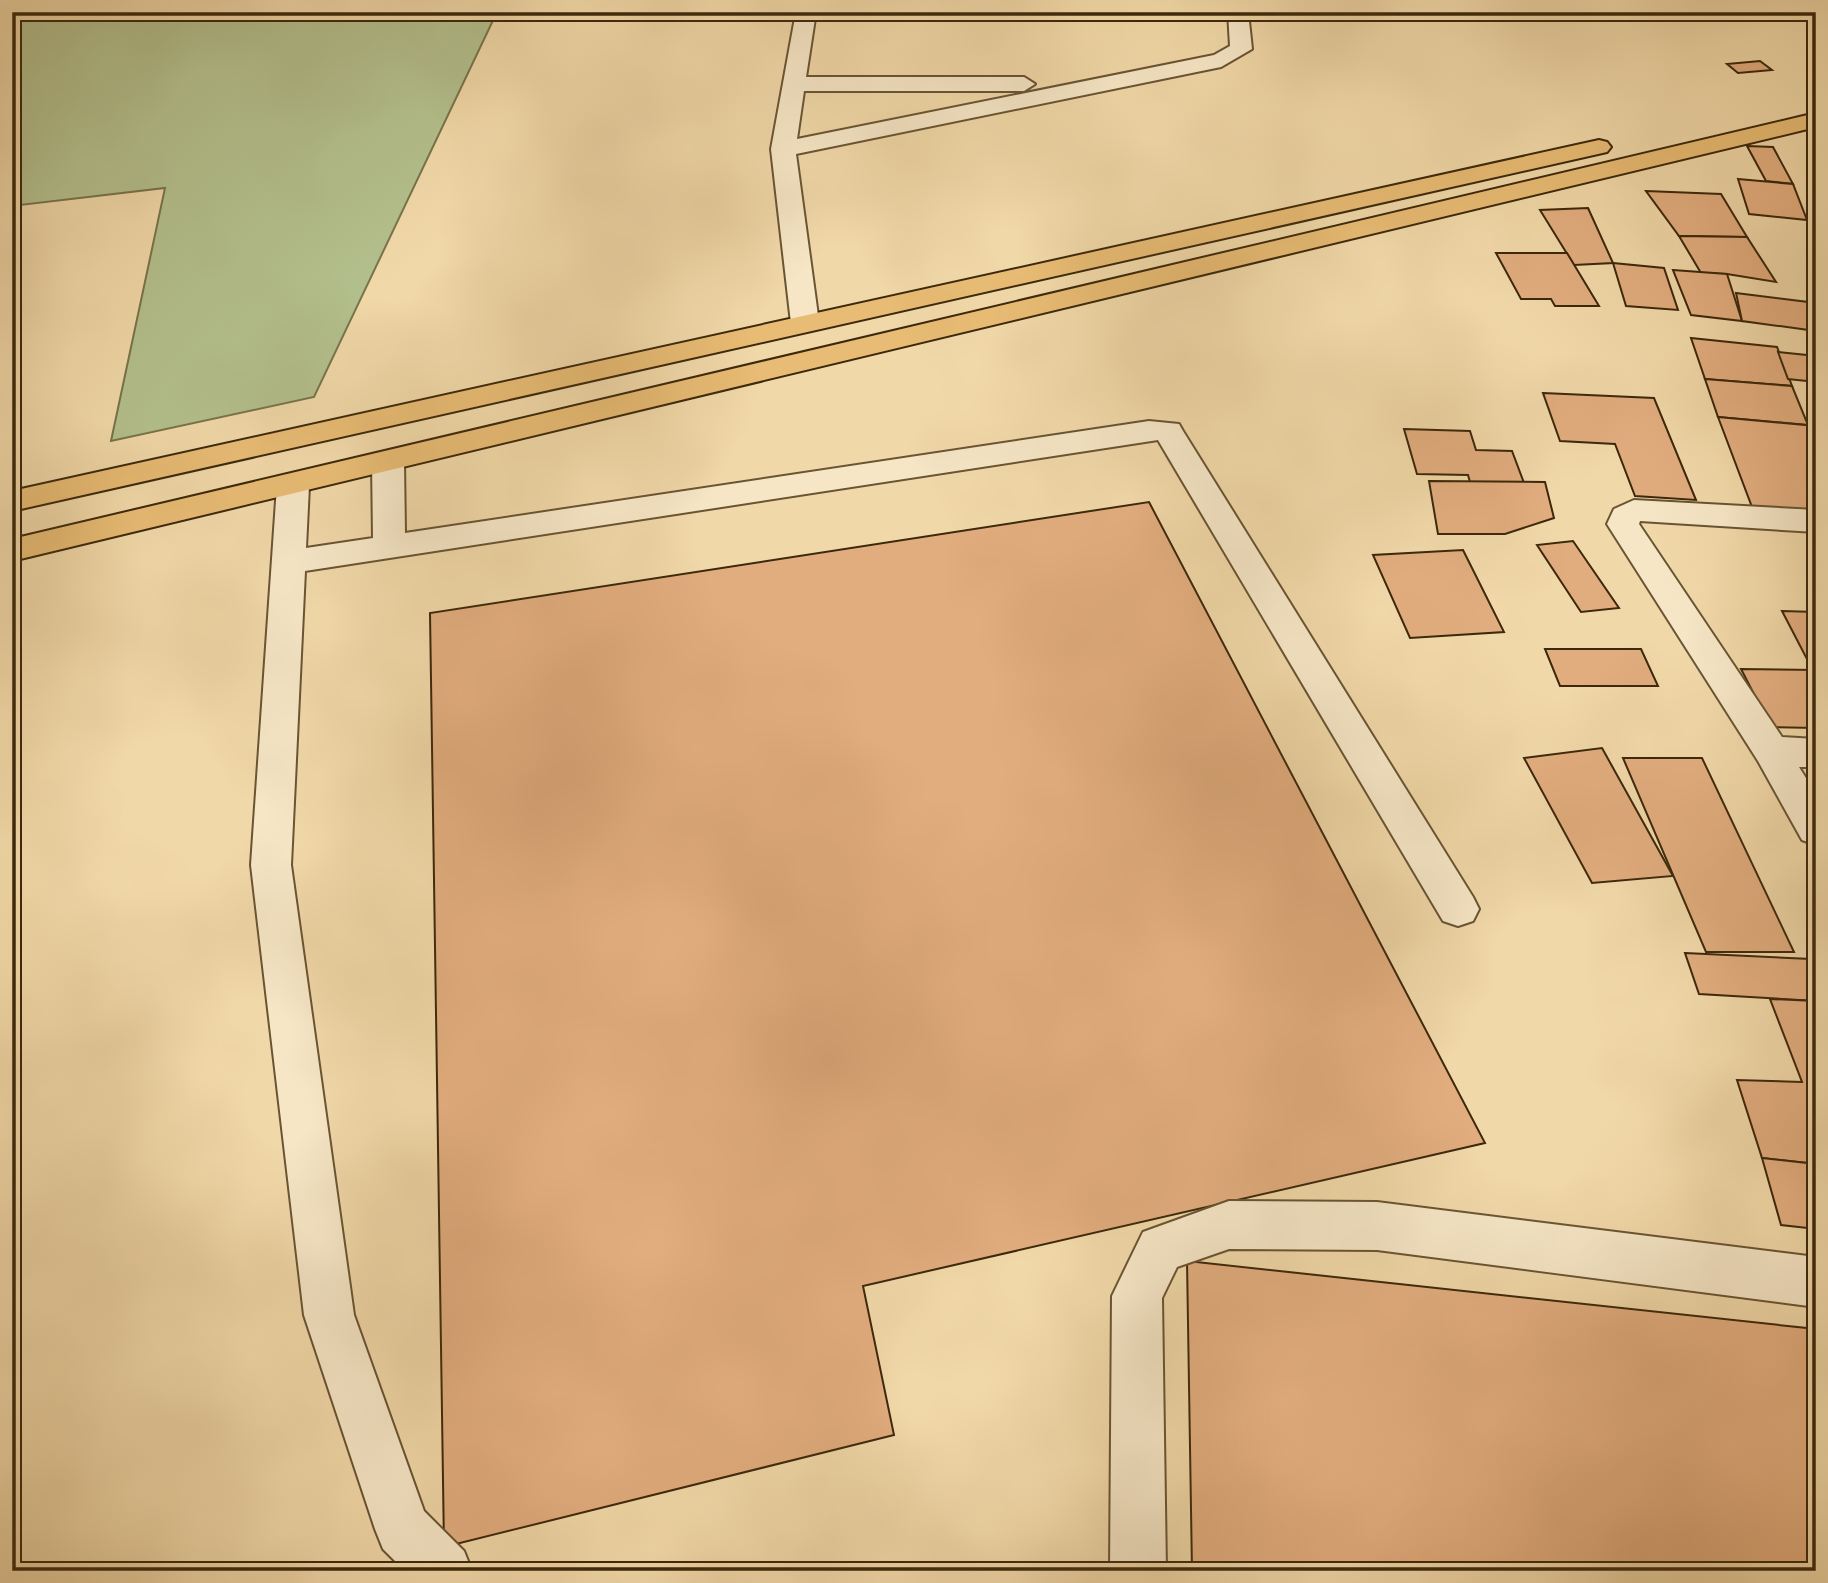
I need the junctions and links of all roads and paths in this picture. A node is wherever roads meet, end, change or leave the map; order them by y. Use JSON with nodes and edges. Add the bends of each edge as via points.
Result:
{"nodes":[{"id":1,"x":806,"y":12,"type":"edge"},
{"id":2,"x":1238,"y":12,"type":"edge"},
{"id":3,"x":796,"y":84,"type":"junction"},
{"id":4,"x":1057,"y":92,"type":"junction"},
{"id":5,"x":1816,"y":98,"type":"edge"},
{"id":6,"x":1813,"y":125,"type":"edge"},
{"id":7,"x":1668,"y":133,"type":"dead end"},
{"id":8,"x":1627,"y":141,"type":"dead end"},
{"id":9,"x":783,"y":149,"type":"junction"},
{"id":10,"x":805,"y":323,"type":"junction"},
{"id":11,"x":387,"y":461,"type":"junction"},
{"id":12,"x":293,"y":486,"type":"junction"},
{"id":13,"x":12,"y":501,"type":"edge"},
{"id":14,"x":1816,"y":521,"type":"edge"},
{"id":15,"x":390,"y":547,"type":"junction"},
{"id":16,"x":12,"y":550,"type":"edge"},
{"id":17,"x":289,"y":562,"type":"junction"},
{"id":18,"x":1771,"y":751,"type":"junction"},
{"id":19,"x":1816,"y":754,"type":"edge"},
{"id":20,"x":1816,"y":829,"type":"edge"},
{"id":21,"x":1458,"y":909,"type":"dead end"},
{"id":22,"x":1816,"y":1282,"type":"edge"},
{"id":23,"x":444,"y":1571,"type":"edge"},
{"id":24,"x":1138,"y":1571,"type":"edge"}],
"edges":[{"from":1,"to":3,"type":"street"},
{"from":2,"to":4,"type":"street","via":[[1241,49],[1233,55]]},
{"from":3,"to":4,"type":"street","via":[[1014,83]]},
{"from":3,"to":9,"type":"street"},
{"from":4,"to":9,"type":"street"},
{"from":5,"to":7,"type":"main road"},
{"from":6,"to":11,"type":"main road"},
{"from":8,"to":10,"type":"main road"},
{"from":9,"to":10,"type":"street"},
{"from":10,"to":13,"type":"main road"},
{"from":11,"to":12,"type":"main road"},
{"from":11,"to":15,"type":"street"},
{"from":12,"to":16,"type":"main road"},
{"from":12,"to":17,"type":"street"},
{"from":14,"to":18,"type":"street","via":[[1634,510],[1623,524]]},
{"from":15,"to":17,"type":"street"},
{"from":15,"to":21,"type":"street","via":[[1157,429],[1168,431]]},
{"from":17,"to":23,"type":"street","via":[[271,865],[329,1315],[403,1529]]},
{"from":18,"to":19,"type":"street"},
{"from":18,"to":20,"type":"street"},
{"from":22,"to":24,"type":"street","via":[[1377,1226],[1229,1225],[1160,1249],[1137,1296]]}]}
